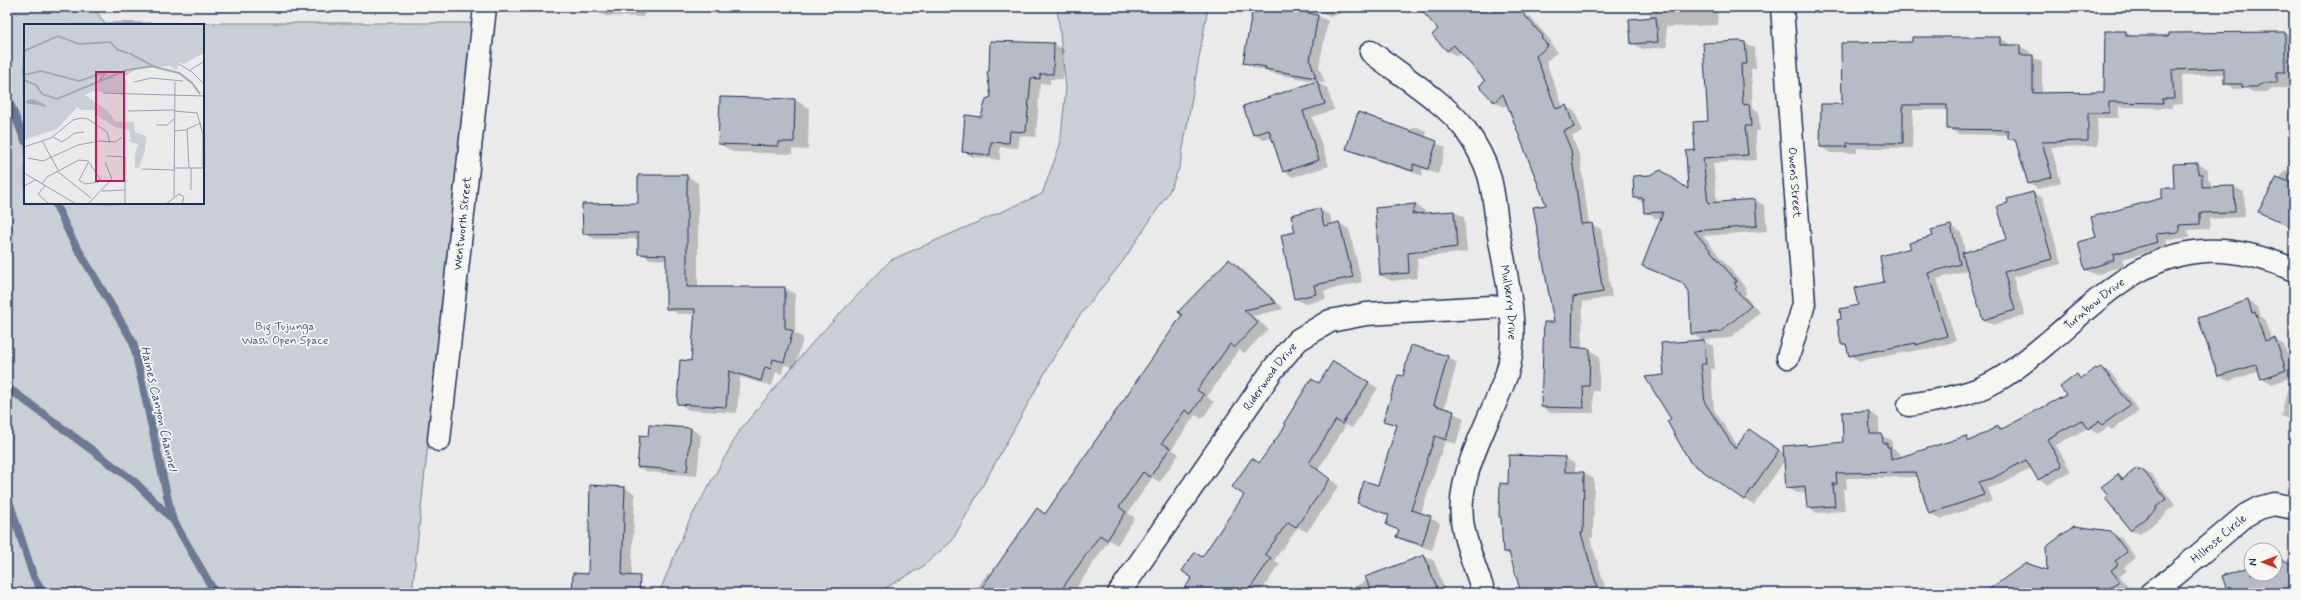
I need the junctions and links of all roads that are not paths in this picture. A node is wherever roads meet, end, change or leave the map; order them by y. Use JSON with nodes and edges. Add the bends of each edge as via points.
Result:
{"nodes":[{"id":1,"x":485,"y":7,"type":"edge"},
{"id":2,"x":1782,"y":7,"type":"edge"},
{"id":3,"x":1372,"y":52,"type":"dead end"},
{"id":4,"x":2294,"y":270,"type":"edge"},
{"id":5,"x":1510,"y":306,"type":"junction"},
{"id":6,"x":1788,"y":357,"type":"dead end"},
{"id":7,"x":1909,"y":405,"type":"dead end"},
{"id":8,"x":439,"y":440,"type":"dead end"},
{"id":9,"x":2294,"y":508,"type":"edge"},
{"id":10,"x":1118,"y":593,"type":"edge"},
{"id":11,"x":1484,"y":593,"type":"edge"},
{"id":12,"x":2150,"y":593,"type":"edge"}],
"edges":[{"from":1,"to":8,"type":"street","name":"Wentworth Street"},
{"from":2,"to":6,"type":"street","name":"Owens Street","via":[[1804,304]]},
{"from":3,"to":5,"type":"street","name":"Mulberry Drive","via":[[1450,112],[1477,148],[1489,176]]},
{"from":4,"to":7,"type":"street","name":"Turnbow Drive","via":[[2244,252],[2213,250],[2177,255],[2148,266],[2126,279],[2022,364],[1995,382],[1958,396]]},
{"from":5,"to":10,"type":"street","name":"Riderwood Drive","via":[[1366,314],[1330,321],[1298,340],[1274,368]]},
{"from":5,"to":11,"type":"street","name":"Mulberry Drive","via":[[1511,334],[1507,373],[1470,463],[1462,508],[1463,531]]},
{"from":9,"to":12,"type":"street","name":"Hillrose Circle","via":[[2274,504],[2246,515]]}]}
